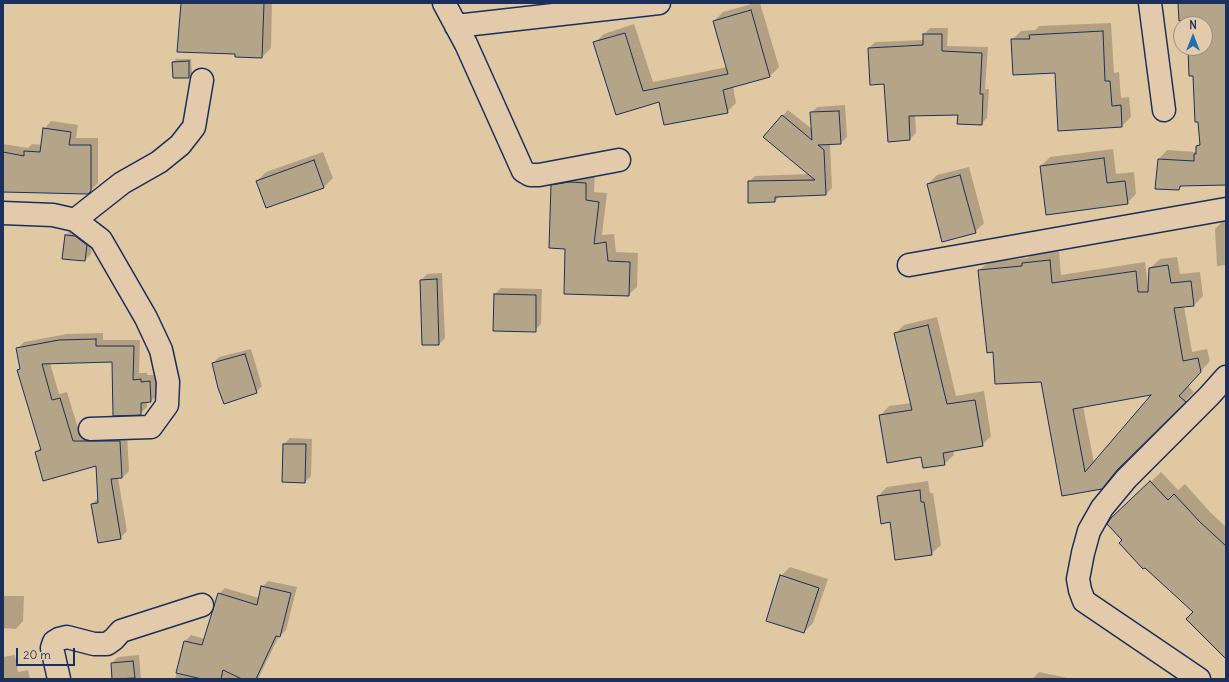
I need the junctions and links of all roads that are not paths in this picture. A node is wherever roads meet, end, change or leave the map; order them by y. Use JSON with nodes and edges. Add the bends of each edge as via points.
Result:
{"nodes":[{"id":1,"x":444,"y":3,"type":"edge"},
{"id":2,"x":659,"y":3,"type":"edge"},
{"id":3,"x":1150,"y":3,"type":"edge"},
{"id":4,"x":456,"y":26,"type":"junction"},
{"id":5,"x":202,"y":80,"type":"dead end"},
{"id":6,"x":1164,"y":110,"type":"dead end"},
{"id":7,"x":619,"y":160,"type":"dead end"},
{"id":8,"x":1226,"y":209,"type":"edge"},
{"id":9,"x":3,"y":213,"type":"edge"},
{"id":10,"x":75,"y":220,"type":"junction"},
{"id":11,"x":909,"y":265,"type":"dead end"},
{"id":12,"x":1226,"y":378,"type":"edge"},
{"id":13,"x":90,"y":429,"type":"dead end"},
{"id":14,"x":202,"y":605,"type":"dead end"},
{"id":15,"x":59,"y":679,"type":"edge"},
{"id":16,"x":1199,"y":679,"type":"edge"}],
"edges":[{"from":1,"to":4,"type":"street"},
{"from":2,"to":4,"type":"street"},
{"from":3,"to":6,"type":"street"},
{"from":4,"to":7,"type":"street","via":[[523,171],[530,175],[539,175]]},
{"from":5,"to":10,"type":"street","via":[[194,127],[180,145],[158,162],[122,183]]},
{"from":8,"to":11,"type":"street"},
{"from":9,"to":10,"type":"street","via":[[53,215]]},
{"from":10,"to":13,"type":"street","via":[[101,240],[143,312],[161,350],[168,382],[167,405],[151,427]]},
{"from":12,"to":16,"type":"street","via":[[1126,479],[1102,508],[1089,531],[1078,579],[1084,601]]},
{"from":14,"to":15,"type":"street","via":[[121,631],[107,644],[94,644],[67,637],[59,639],[54,642],[52,648]]}]}
